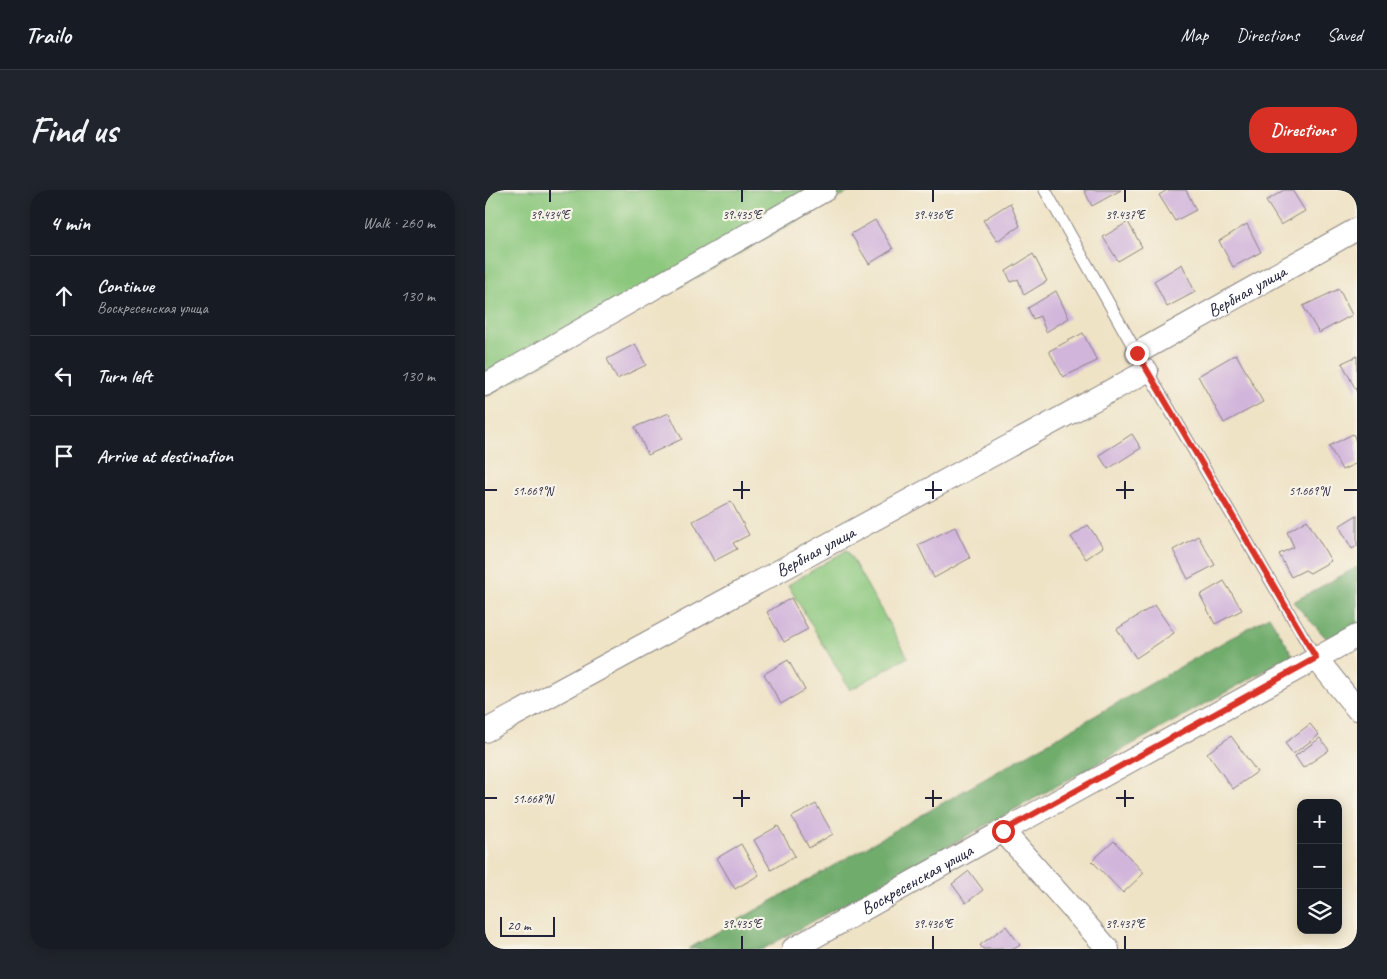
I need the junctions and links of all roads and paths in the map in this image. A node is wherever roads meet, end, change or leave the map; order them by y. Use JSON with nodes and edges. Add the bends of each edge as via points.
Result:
{"nodes":[{"id":1,"x":825,"y":190,"type":"edge"},
{"id":2,"x":1045,"y":190,"type":"edge"},
{"id":3,"x":1357,"y":230,"type":"edge"},
{"id":4,"x":1142,"y":362,"type":"junction"},
{"id":5,"x":485,"y":385,"type":"edge"},
{"id":6,"x":1357,"y":636,"type":"edge"},
{"id":7,"x":1316,"y":658,"type":"junction"},
{"id":8,"x":1357,"y":709,"type":"edge"},
{"id":9,"x":485,"y":731,"type":"edge"},
{"id":10,"x":1003,"y":831,"type":"junction"},
{"id":11,"x":793,"y":949,"type":"edge"},
{"id":12,"x":1108,"y":949,"type":"edge"}],
"edges":[{"from":1,"to":5,"type":"street"},
{"from":2,"to":4,"type":"lane"},
{"from":3,"to":4,"type":"street","name":"Вербная улица"},
{"from":4,"to":7,"type":"lane"},
{"from":4,"to":9,"type":"street","name":"Вербная улица"},
{"from":6,"to":7,"type":"street","name":"Воскресенская улица"},
{"from":7,"to":8,"type":"street"},
{"from":7,"to":10,"type":"street","name":"Воскресенская улица"},
{"from":10,"to":11,"type":"street","name":"Воскресенская улица"},
{"from":10,"to":12,"type":"street"}]}
